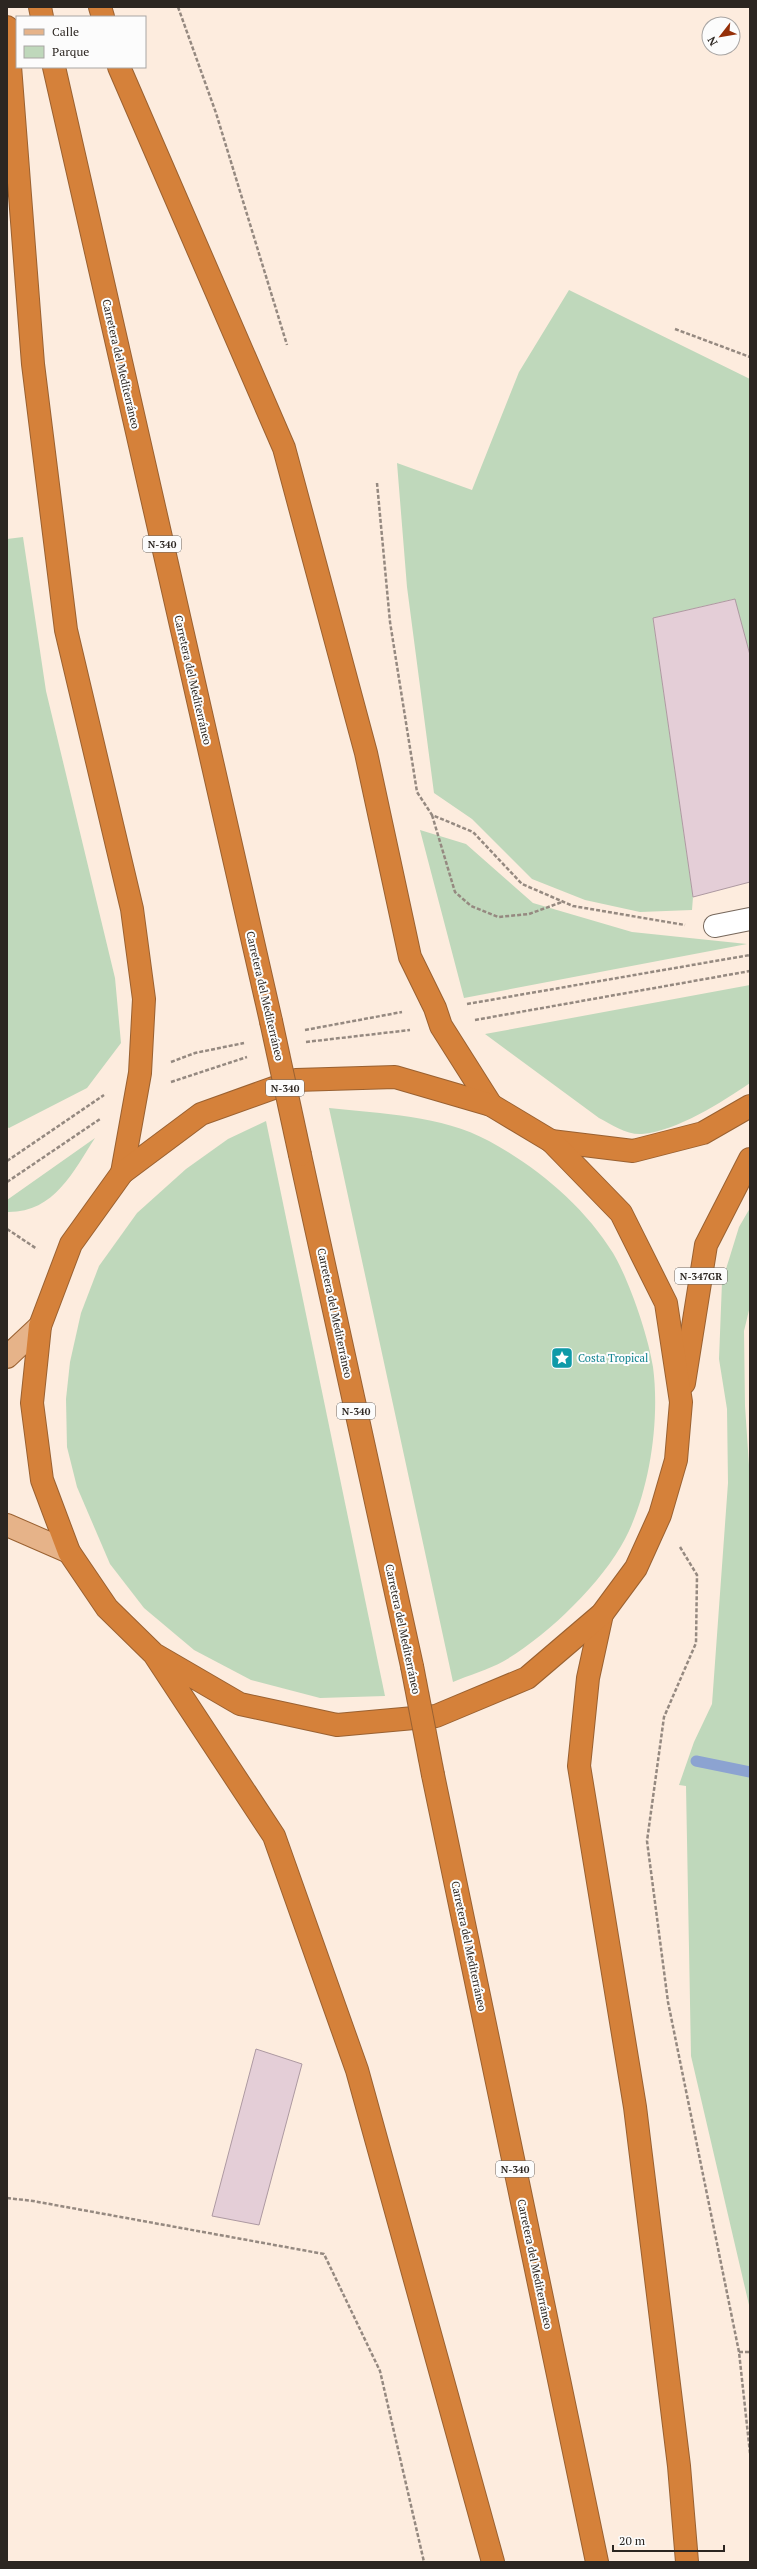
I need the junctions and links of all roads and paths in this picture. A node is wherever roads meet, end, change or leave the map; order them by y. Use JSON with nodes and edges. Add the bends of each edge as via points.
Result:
{"nodes":[{"id":1,"x":178,"y":7,"type":"edge"},
{"id":2,"x":7,"y":27,"type":"edge"},
{"id":3,"x":54,"y":68,"type":"edge"},
{"id":4,"x":118,"y":68,"type":"edge"},
{"id":5,"x":675,"y":329,"type":"dead end"},
{"id":6,"x":287,"y":345,"type":"dead end"},
{"id":7,"x":750,"y":357,"type":"edge"},
{"id":8,"x":377,"y":483,"type":"dead end"},
{"id":9,"x":432,"y":815,"type":"junction"},
{"id":10,"x":562,"y":902,"type":"junction"},
{"id":11,"x":750,"y":919,"type":"edge"},
{"id":12,"x":715,"y":926,"type":"joint"},
{"id":13,"x":750,"y":955,"type":"edge"},
{"id":14,"x":750,"y":971,"type":"edge"},
{"id":15,"x":464,"y":1005,"type":"dead end"},
{"id":16,"x":468,"y":1021,"type":"dead end"},
{"id":17,"x":107,"y":1093,"type":"dead end"},
{"id":18,"x":491,"y":1105,"type":"junction"},
{"id":19,"x":750,"y":1106,"type":"edge"},
{"id":20,"x":102,"y":1118,"type":"dead end"},
{"id":21,"x":551,"y":1141,"type":"junction"},
{"id":22,"x":750,"y":1159,"type":"edge"},
{"id":23,"x":7,"y":1161,"type":"edge"},
{"id":24,"x":122,"y":1174,"type":"junction"},
{"id":25,"x":7,"y":1182,"type":"edge"},
{"id":26,"x":40,"y":1326,"type":"junction"},
{"id":27,"x":7,"y":1357,"type":"edge"},
{"id":28,"x":681,"y":1402,"type":"junction"},
{"id":29,"x":660,"y":1515,"type":"junction"},
{"id":30,"x":7,"y":1525,"type":"edge"},
{"id":31,"x":69,"y":1552,"type":"junction"},
{"id":32,"x":602,"y":1614,"type":"junction"},
{"id":33,"x":154,"y":1654,"type":"junction"},
{"id":34,"x":7,"y":2198,"type":"edge"},
{"id":35,"x":739,"y":2352,"type":"junction"},
{"id":36,"x":750,"y":2352,"type":"edge"},
{"id":37,"x":750,"y":2453,"type":"edge"},
{"id":38,"x":424,"y":2562,"type":"edge"},
{"id":39,"x":493,"y":2562,"type":"edge"},
{"id":40,"x":597,"y":2562,"type":"edge"},
{"id":41,"x":687,"y":2562,"type":"edge"}],
"edges":[{"from":1,"to":6,"type":"path","via":[[216,113]]},
{"from":2,"to":24,"type":"highway","via":[[33,364],[66,630],[132,909],[144,999],[140,1073]]},
{"from":3,"to":40,"type":"highway","name":"Carretera del Mediterráneo","number":"N-340","bridge":true,"via":[[271,1021],[412,1666]]},
{"from":4,"to":18,"type":"highway","via":[[284,448],[366,754],[410,957],[441,1026]]},
{"from":5,"to":7,"type":"path"},
{"from":8,"to":9,"type":"path","via":[[390,622],[415,784],[417,792]]},
{"from":9,"to":10,"type":"path","via":[[473,832],[522,884]]},
{"from":9,"to":10,"type":"path","via":[[455,892],[471,906],[498,917],[529,914]]},
{"from":10,"to":12,"type":"path","via":[[673,924]]},
{"from":11,"to":12,"type":"lane"},
{"from":13,"to":15,"type":"path"},
{"from":14,"to":16,"type":"path"},
{"from":17,"to":23,"type":"path"},
{"from":18,"to":21,"type":"highway"},
{"from":18,"to":24,"type":"highway","via":[[395,1077],[296,1080],[202,1114]]},
{"from":19,"to":21,"type":"highway","via":[[703,1133],[633,1151]]},
{"from":20,"to":25,"type":"path"},
{"from":21,"to":28,"type":"highway","via":[[621,1213],[666,1303]]},
{"from":22,"to":28,"type":"highway","number":"N-347GR","via":[[706,1245]]},
{"from":24,"to":26,"type":"highway","via":[[71,1244]]},
{"from":26,"to":27,"type":"main road"},
{"from":26,"to":31,"type":"highway","via":[[32,1403],[42,1480]]},
{"from":28,"to":29,"type":"highway","via":[[676,1460]]},
{"from":29,"to":32,"type":"highway","via":[[636,1568]]},
{"from":29,"to":35,"type":"path","via":[[697,1575],[696,1643],[664,1717],[647,1841],[668,2002]]},
{"from":30,"to":31,"type":"main road"},
{"from":31,"to":33,"type":"highway","via":[[106,1608]]},
{"from":32,"to":33,"type":"highway","via":[[527,1678],[492,1693],[436,1716],[337,1725],[240,1704]]},
{"from":32,"to":41,"type":"highway","via":[[588,1678],[579,1766],[635,2107],[679,2466]]},
{"from":33,"to":39,"type":"highway","via":[[274,1836],[356,2070]]},
{"from":34,"to":38,"type":"path","via":[[324,2254],[380,2370]]},
{"from":35,"to":36,"type":"path"},
{"from":35,"to":37,"type":"path"}]}
